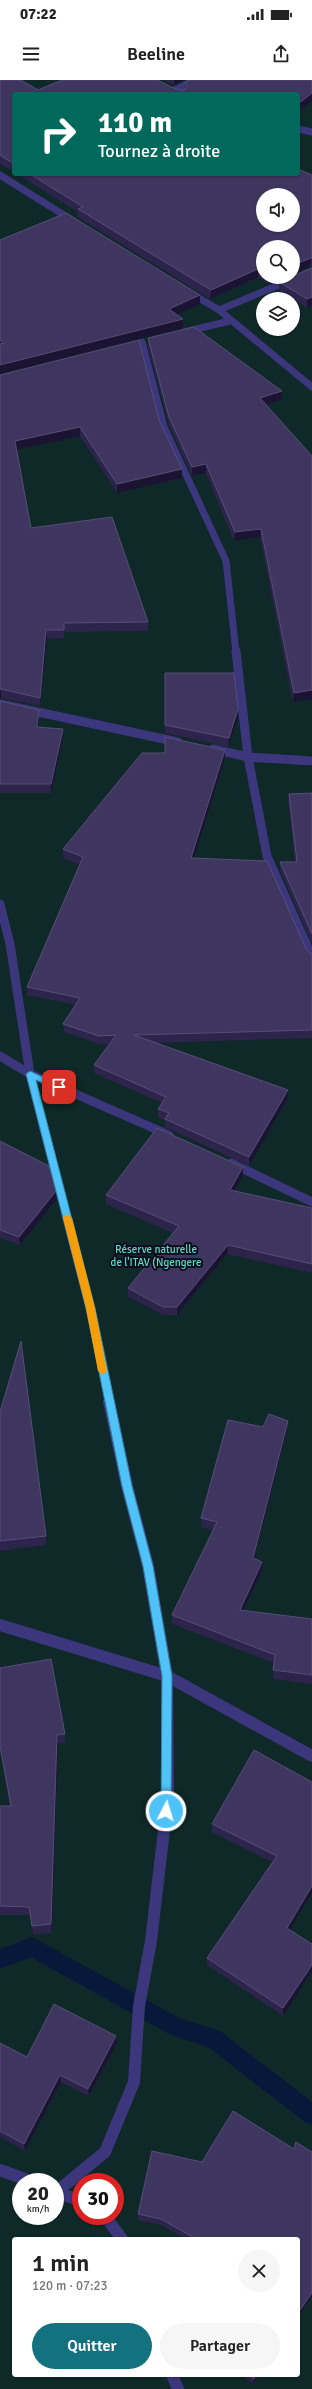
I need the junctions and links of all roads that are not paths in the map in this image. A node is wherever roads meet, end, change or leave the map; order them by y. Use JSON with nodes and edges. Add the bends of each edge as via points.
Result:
{"nodes":[{"id":1,"x":195,"y":80,"type":"edge"},
{"id":2,"x":167,"y":87,"type":"edge"},
{"id":3,"x":173,"y":91,"type":"junction"},
{"id":4,"x":176,"y":92,"type":"edge"},
{"id":5,"x":300,"y":129,"type":"edge"},
{"id":6,"x":312,"y":132,"type":"edge"},
{"id":7,"x":0,"y":175,"type":"edge"},
{"id":8,"x":79,"y":224,"type":"edge"},
{"id":9,"x":312,"y":271,"type":"edge"},
{"id":10,"x":179,"y":286,"type":"edge"},
{"id":11,"x":219,"y":310,"type":"junction"},
{"id":12,"x":230,"y":321,"type":"junction"},
{"id":13,"x":179,"y":333,"type":"edge"},
{"id":14,"x":142,"y":342,"type":"edge"},
{"id":15,"x":312,"y":387,"type":"edge"},
{"id":16,"x":0,"y":704,"type":"edge"},
{"id":17,"x":186,"y":743,"type":"edge"},
{"id":18,"x":201,"y":747,"type":"edge"},
{"id":19,"x":248,"y":757,"type":"junction"},
{"id":20,"x":312,"y":761,"type":"edge"},
{"id":21,"x":0,"y":904,"type":"edge"},
{"id":22,"x":312,"y":957,"type":"edge"},
{"id":23,"x":0,"y":1056,"type":"edge"},
{"id":24,"x":30,"y":1074,"type":"junction"},
{"id":25,"x":175,"y":1138,"type":"edge"},
{"id":26,"x":219,"y":1158,"type":"edge"},
{"id":27,"x":312,"y":1202,"type":"edge"},
{"id":28,"x":0,"y":1625,"type":"edge"},
{"id":29,"x":167,"y":1676,"type":"junction"},
{"id":30,"x":312,"y":1756,"type":"edge"},
{"id":31,"x":0,"y":2170,"type":"edge"},
{"id":32,"x":12,"y":2174,"type":"edge"},
{"id":33,"x":64,"y":2186,"type":"edge"},
{"id":34,"x":112,"y":2225,"type":"edge"},
{"id":35,"x":121,"y":2237,"type":"edge"},
{"id":36,"x":173,"y":2377,"type":"edge"},
{"id":37,"x":178,"y":2389,"type":"edge"}],
"edges":[{"from":1,"to":3,"type":"street"},
{"from":2,"to":3,"type":"street"},
{"from":3,"to":4,"type":"street"},
{"from":5,"to":6,"type":"street"},
{"from":7,"to":8,"type":"street"},
{"from":9,"to":11,"type":"street"},
{"from":10,"to":11,"type":"street"},
{"from":11,"to":12,"type":"street"},
{"from":12,"to":13,"type":"street"},
{"from":12,"to":15,"type":"street"},
{"from":14,"to":19,"type":"street","via":[[164,427],[226,561]]},
{"from":16,"to":17,"type":"street"},
{"from":18,"to":19,"type":"street"},
{"from":19,"to":20,"type":"street"},
{"from":19,"to":22,"type":"street","via":[[267,856]]},
{"from":21,"to":24,"type":"street","via":[[10,944]]},
{"from":23,"to":24,"type":"street"},
{"from":24,"to":25,"type":"street"},
{"from":24,"to":29,"type":"street","via":[[90,1308],[127,1486],[148,1566]]},
{"from":26,"to":27,"type":"street"},
{"from":28,"to":29,"type":"street"},
{"from":29,"to":30,"type":"street"},
{"from":29,"to":33,"type":"street","via":[[168,1796],[151,1941],[139,2006],[134,2082],[105,2152]]},
{"from":31,"to":32,"type":"street"},
{"from":34,"to":35,"type":"street"},
{"from":36,"to":37,"type":"street"}]}
